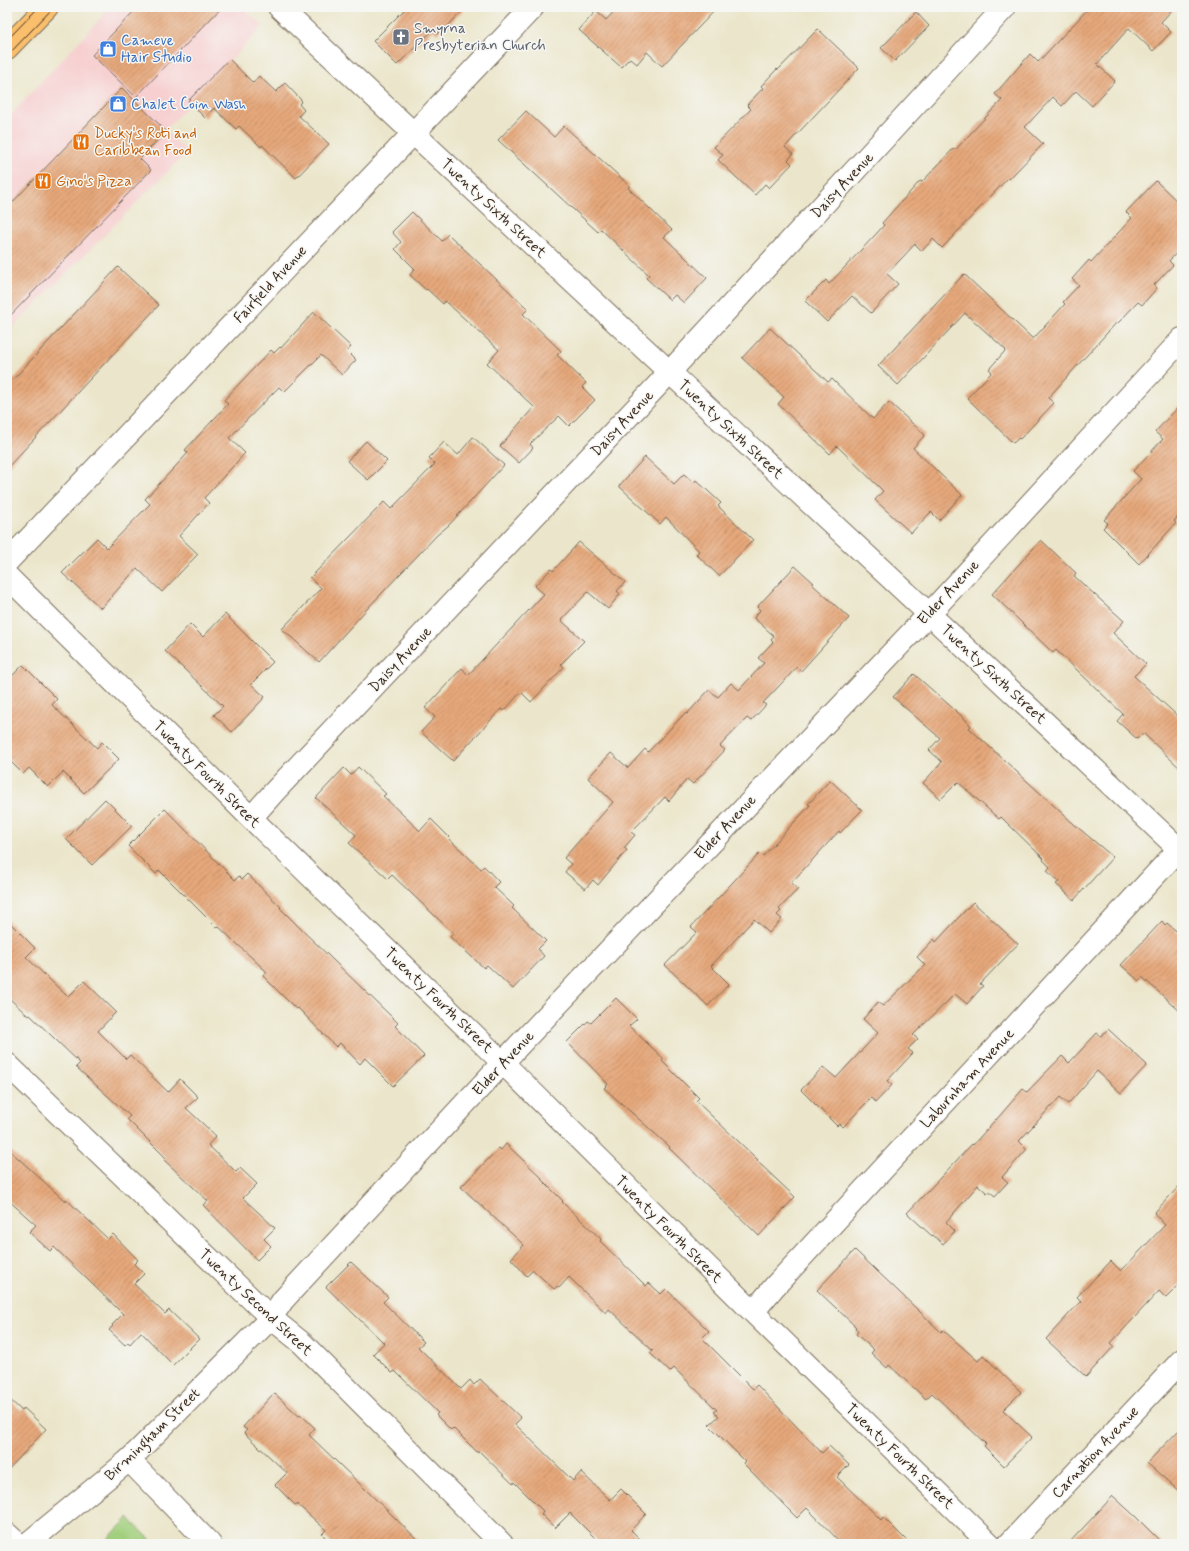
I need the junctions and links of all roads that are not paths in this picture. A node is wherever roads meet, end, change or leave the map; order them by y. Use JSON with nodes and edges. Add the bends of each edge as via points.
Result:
{"nodes":[{"id":1,"x":47,"y":7,"type":"edge"},
{"id":2,"x":279,"y":7,"type":"edge"},
{"id":3,"x":533,"y":7,"type":"edge"},
{"id":4,"x":1006,"y":7,"type":"edge"},
{"id":5,"x":7,"y":48,"type":"edge"},
{"id":6,"x":414,"y":134,"type":"junction"},
{"id":7,"x":1182,"y":339,"type":"edge"},
{"id":8,"x":669,"y":372,"type":"junction"},
{"id":9,"x":7,"y":562,"type":"edge"},
{"id":10,"x":7,"y":576,"type":"edge"},
{"id":11,"x":930,"y":613,"type":"junction"},
{"id":12,"x":251,"y":818,"type":"junction"},
{"id":13,"x":1181,"y":849,"type":"edge"},
{"id":14,"x":503,"y":1063,"type":"junction"},
{"id":15,"x":7,"y":1064,"type":"edge"},
{"id":16,"x":753,"y":1312,"type":"junction"},
{"id":17,"x":272,"y":1318,"type":"junction"},
{"id":18,"x":1182,"y":1360,"type":"edge"},
{"id":19,"x":129,"y":1460,"type":"junction"},
{"id":20,"x":7,"y":1534,"type":"edge"},
{"id":21,"x":18,"y":1544,"type":"edge"},
{"id":22,"x":27,"y":1544,"type":"edge"},
{"id":23,"x":210,"y":1544,"type":"edge"},
{"id":24,"x":502,"y":1544,"type":"edge"},
{"id":25,"x":990,"y":1544,"type":"edge"},
{"id":26,"x":1009,"y":1544,"type":"edge"}],
"edges":[{"from":1,"to":5,"type":"main road"},
{"from":2,"to":6,"type":"street","name":"Twenty Sixth Street"},
{"from":3,"to":6,"type":"street","name":"Fairfield Avenue"},
{"from":4,"to":8,"type":"street","name":"Daisy Avenue"},
{"from":6,"to":8,"type":"street","name":"Twenty Sixth Street"},
{"from":6,"to":9,"type":"street","name":"Fairfield Avenue"},
{"from":7,"to":11,"type":"street","name":"Elder Avenue"},
{"from":8,"to":11,"type":"street","name":"Twenty Sixth Street"},
{"from":8,"to":12,"type":"street","name":"Daisy Avenue"},
{"from":10,"to":12,"type":"street","name":"Twenty Fourth Street"},
{"from":11,"to":13,"type":"street","name":"Twenty Sixth Street"},
{"from":11,"to":14,"type":"street","name":"Elder Avenue"},
{"from":12,"to":14,"type":"street","name":"Twenty Fourth Street"},
{"from":13,"to":16,"type":"street","name":"Laburnham Avenue"},
{"from":14,"to":16,"type":"street","name":"Twenty Fourth Street"},
{"from":14,"to":17,"type":"street","name":"Elder Avenue","via":[[288,1295]]},
{"from":15,"to":17,"type":"street","name":"Twenty Second Street"},
{"from":16,"to":25,"type":"street","name":"Twenty Fourth Street"},
{"from":17,"to":19,"type":"street","name":"Birmingham Street"},
{"from":17,"to":24,"type":"street","name":"Twenty Second Street","via":[[302,1343]]},
{"from":18,"to":26,"type":"street","name":"Carnation Avenue"},
{"from":19,"to":22,"type":"street","name":"Birmingham Street"},
{"from":19,"to":23,"type":"street"},
{"from":20,"to":21,"type":"street"}]}
